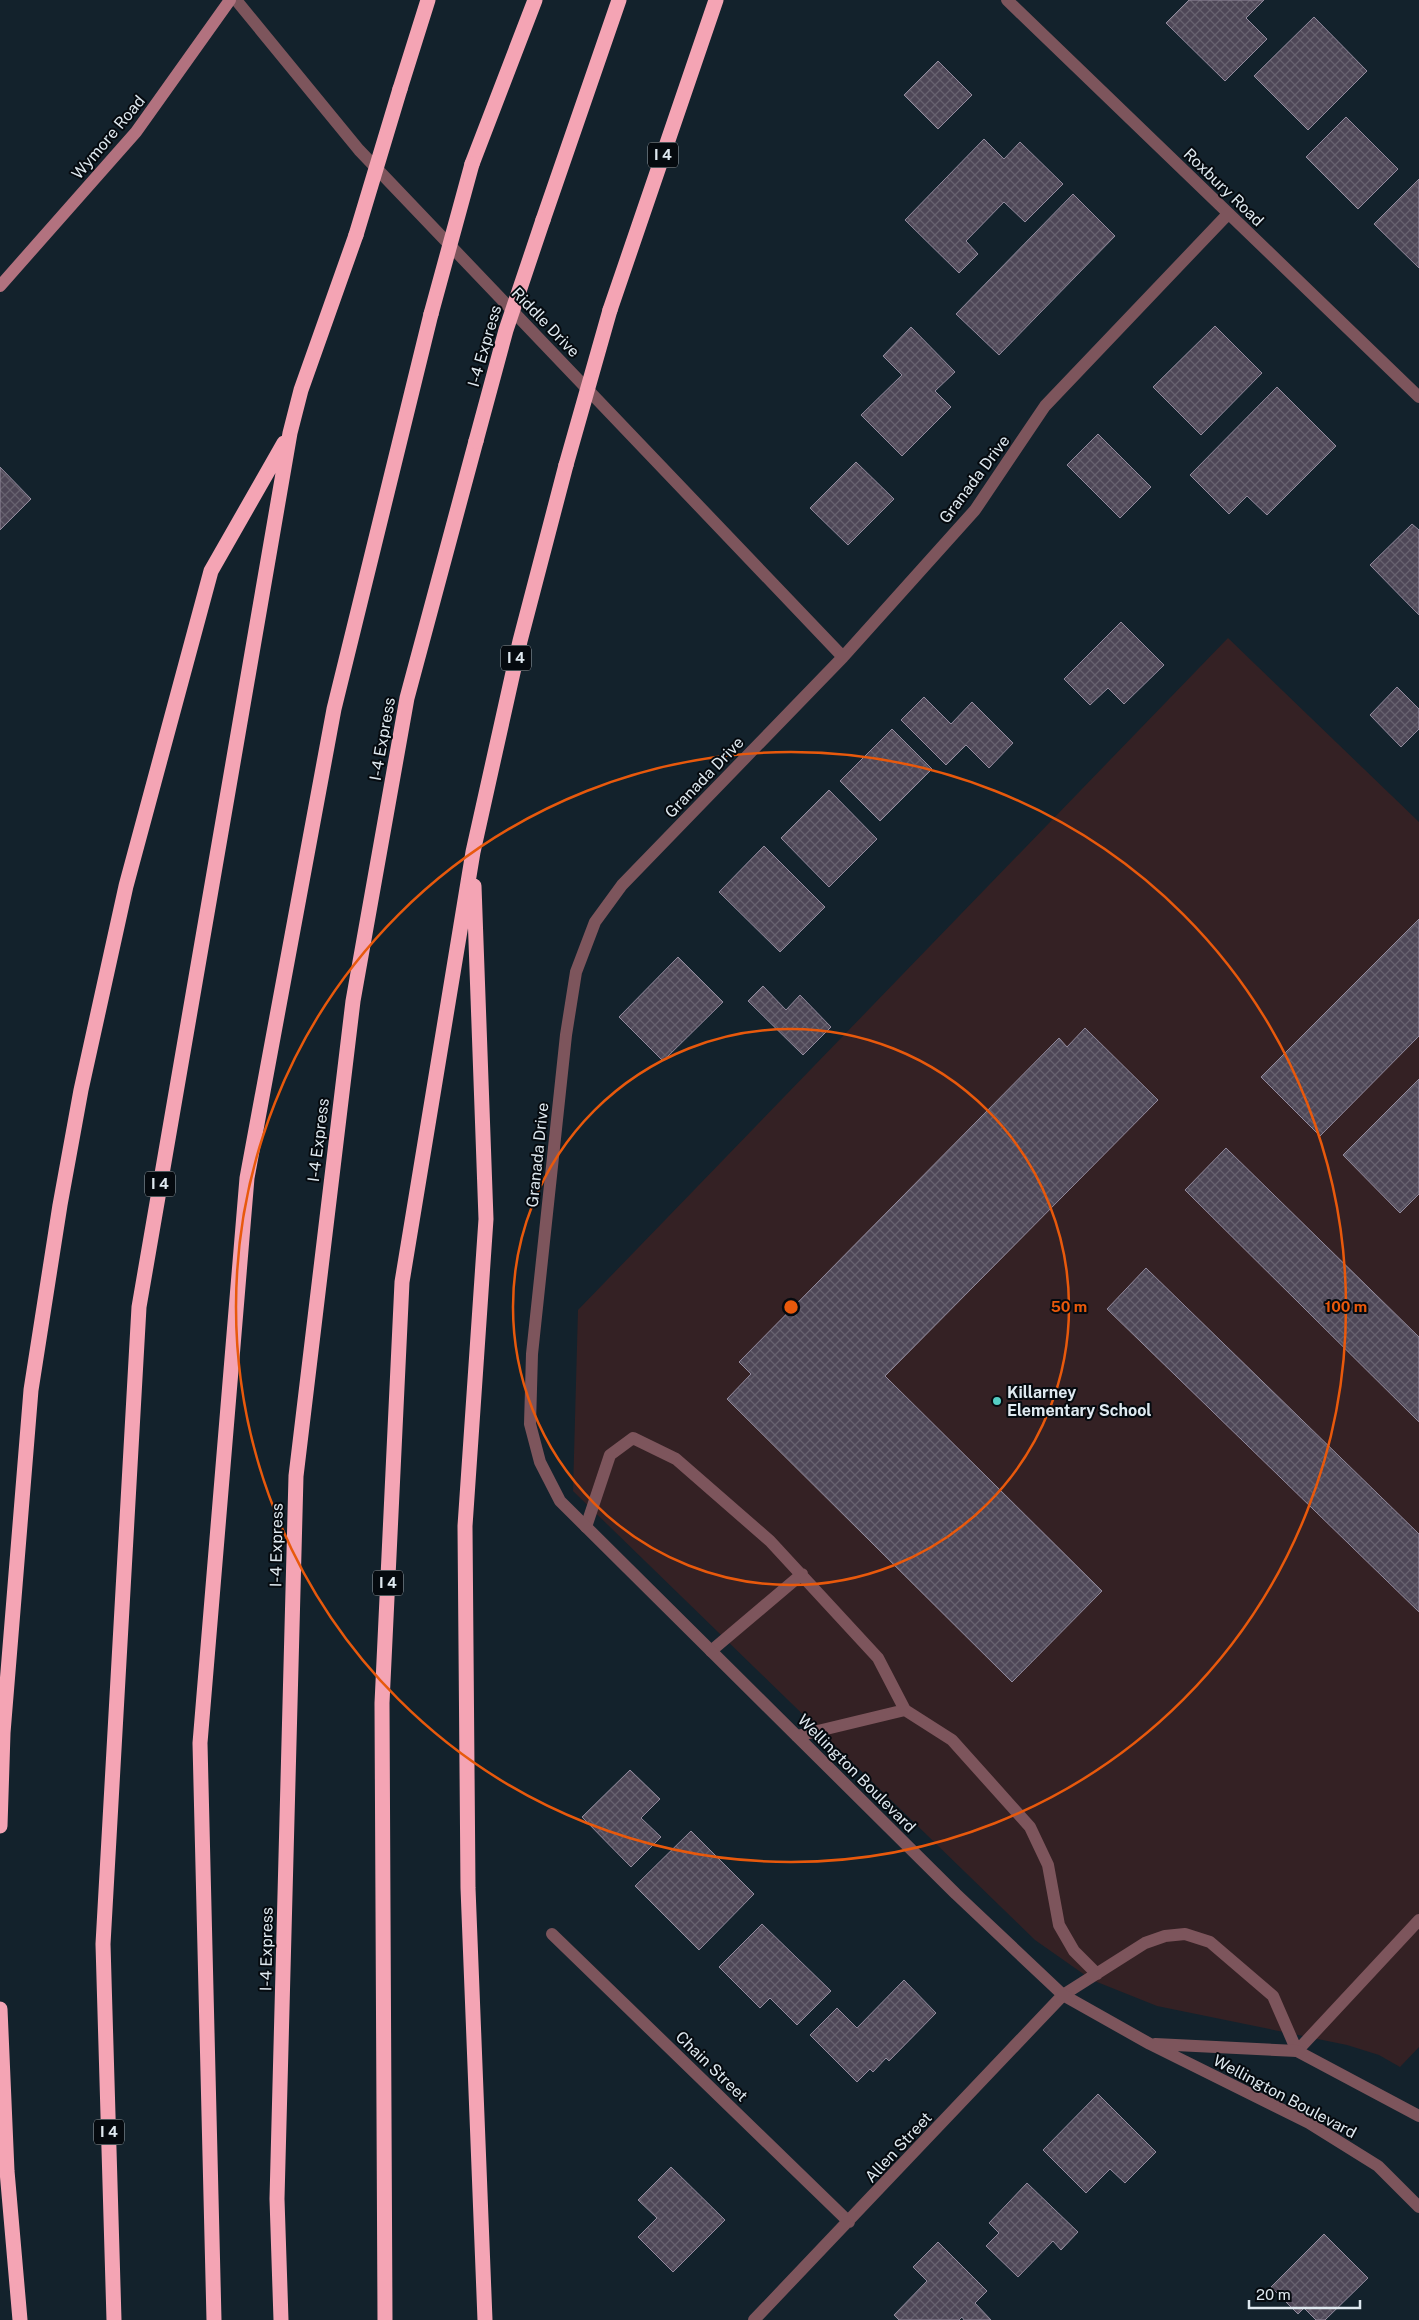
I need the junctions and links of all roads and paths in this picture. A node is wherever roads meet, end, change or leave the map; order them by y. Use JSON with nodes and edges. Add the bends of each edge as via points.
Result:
{"nodes":[{"id":1,"x":230,"y":0,"type":"edge"},
{"id":2,"x":236,"y":0,"type":"edge"},
{"id":3,"x":428,"y":0,"type":"edge"},
{"id":4,"x":535,"y":0,"type":"edge"},
{"id":5,"x":619,"y":0,"type":"edge"},
{"id":6,"x":716,"y":0,"type":"edge"},
{"id":7,"x":1007,"y":0,"type":"edge"},
{"id":8,"x":1228,"y":214,"type":"junction"},
{"id":9,"x":0,"y":286,"type":"edge"},
{"id":10,"x":1419,"y":397,"type":"edge"},
{"id":11,"x":290,"y":433,"type":"junction"},
{"id":12,"x":843,"y":657,"type":"junction"},
{"id":13,"x":473,"y":852,"type":"junction"},
{"id":14,"x":560,"y":1501,"type":"joint"},
{"id":15,"x":586,"y":1527,"type":"junction"},
{"id":16,"x":802,"y":1574,"type":"junction"},
{"id":17,"x":711,"y":1651,"type":"junction"},
{"id":18,"x":905,"y":1710,"type":"junction"},
{"id":19,"x":797,"y":1736,"type":"junction"},
{"id":20,"x":0,"y":1826,"type":"edge"},
{"id":21,"x":1419,"y":1920,"type":"edge"},
{"id":22,"x":552,"y":1934,"type":"dead end"},
{"id":23,"x":1096,"y":1974,"type":"junction"},
{"id":24,"x":1063,"y":1994,"type":"junction"},
{"id":25,"x":0,"y":2010,"type":"edge"},
{"id":26,"x":1150,"y":2044,"type":"junction"},
{"id":27,"x":1297,"y":2051,"type":"junction"},
{"id":28,"x":1419,"y":2116,"type":"edge"},
{"id":29,"x":7,"y":2171,"type":"junction"},
{"id":30,"x":0,"y":2187,"type":"edge"},
{"id":31,"x":1419,"y":2207,"type":"edge"},
{"id":32,"x":849,"y":2222,"type":"junction"},
{"id":33,"x":20,"y":2320,"type":"edge"},
{"id":34,"x":114,"y":2320,"type":"edge"},
{"id":35,"x":214,"y":2320,"type":"edge"},
{"id":36,"x":281,"y":2320,"type":"edge"},
{"id":37,"x":385,"y":2320,"type":"edge"},
{"id":38,"x":486,"y":2320,"type":"edge"},
{"id":39,"x":754,"y":2320,"type":"edge"}],
"edges":[{"from":1,"to":9,"type":"main road","name":"Wymore Road","via":[[136,132]]},
{"from":2,"to":12,"type":"street","name":"Riddle Drive","via":[[359,150]]},
{"from":3,"to":11,"type":"highway","number":"I 4","bridge":true,"via":[[356,235],[301,390]]},
{"from":4,"to":35,"type":"highway","bridge":true,"via":[[472,164],[431,314],[334,709],[246,1178],[200,1742]]},
{"from":5,"to":36,"type":"highway","name":"I-4 Express","bridge":true,"via":[[506,330],[407,698],[353,1000],[296,1476],[277,2199]]},
{"from":6,"to":13,"type":"highway","number":"I 4","bridge":true,"via":[[610,310],[520,641]]},
{"from":7,"to":8,"type":"street","name":"Roxbury Road"},
{"from":8,"to":10,"type":"street","name":"Roxbury Road"},
{"from":8,"to":12,"type":"street","name":"Granada Drive","via":[[1045,406],[975,510]]},
{"from":11,"to":20,"type":"highway","via":[[211,571],[126,886],[81,1090],[31,1390],[3,1733]]},
{"from":11,"to":34,"type":"highway","number":"I 4","via":[[138,1307],[103,1944]]},
{"from":12,"to":14,"type":"street","name":"Granada Drive","via":[[622,885],[595,922],[576,972],[566,1035],[530,1388],[530,1424],[540,1462]]},
{"from":13,"to":37,"type":"highway","number":"I 4","via":[[402,1282],[382,1703]]},
{"from":13,"to":38,"type":"highway","via":[[486,1219],[465,1536],[468,1888]]},
{"from":14,"to":15,"type":"street","name":"Wellington Boulevard"},
{"from":15,"to":16,"type":"street","via":[[610,1455],[633,1438],[676,1459],[770,1540]]},
{"from":15,"to":17,"type":"street","name":"Wellington Boulevard"},
{"from":16,"to":17,"type":"street"},
{"from":16,"to":18,"type":"street","via":[[878,1658]]},
{"from":17,"to":19,"type":"street","name":"Wellington Boulevard"},
{"from":18,"to":19,"type":"street"},
{"from":18,"to":23,"type":"street","via":[[952,1740],[1030,1827],[1048,1865],[1059,1925],[1074,1951]]},
{"from":19,"to":24,"type":"street","name":"Wellington Boulevard","via":[[956,1894]]},
{"from":21,"to":27,"type":"street"},
{"from":22,"to":32,"type":"street","name":"Chain Street"},
{"from":23,"to":24,"type":"street","name":"Allen Street"},
{"from":23,"to":27,"type":"street","name":"Allen Street","via":[[1144,1943],[1165,1936],[1186,1934],[1210,1942],[1273,1996]]},
{"from":24,"to":26,"type":"street","name":"Wellington Boulevard"},
{"from":24,"to":32,"type":"street","name":"Allen Street"},
{"from":25,"to":29,"type":"highway"},
{"from":26,"to":27,"type":"street","name":"Wellington Boulevard"},
{"from":26,"to":31,"type":"street","name":"Wellington Boulevard","via":[[1309,2123],[1378,2166]]},
{"from":27,"to":28,"type":"street","name":"Wellington Boulevard"},
{"from":29,"to":30,"type":"highway"},
{"from":29,"to":33,"type":"highway"},
{"from":32,"to":39,"type":"street","name":"Allen Street"}]}
